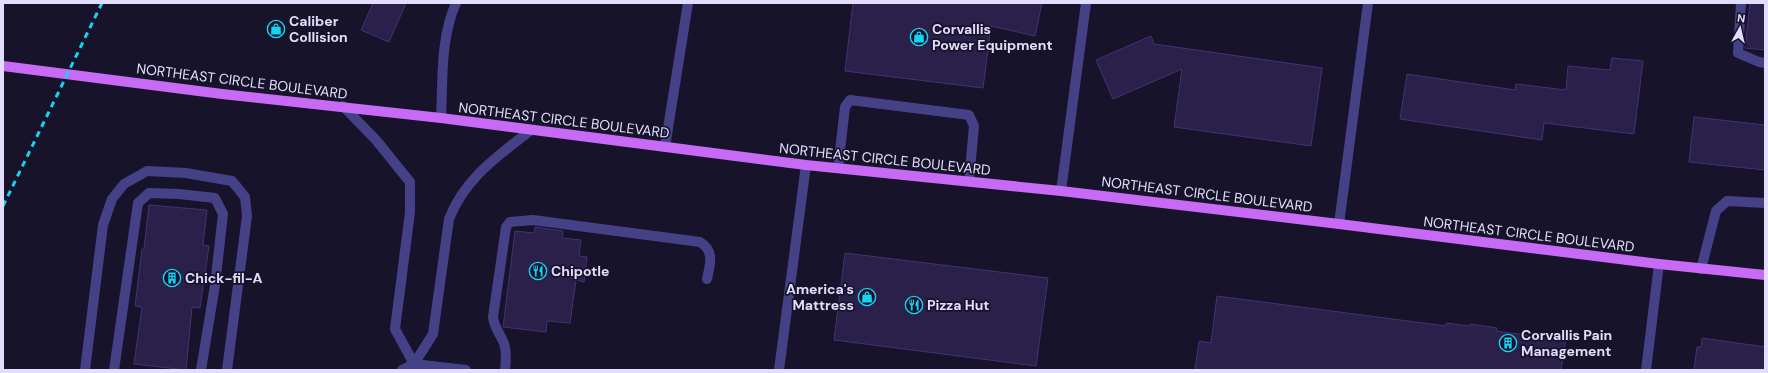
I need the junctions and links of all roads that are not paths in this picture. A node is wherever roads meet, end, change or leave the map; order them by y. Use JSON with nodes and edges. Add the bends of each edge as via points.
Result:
{"nodes":[{"id":1,"x":456,"y":3,"type":"edge"},
{"id":2,"x":688,"y":3,"type":"edge"},
{"id":3,"x":1086,"y":3,"type":"edge"},
{"id":4,"x":1368,"y":3,"type":"edge"},
{"id":5,"x":1741,"y":3,"type":"edge"},
{"id":6,"x":1765,"y":63,"type":"edge"},
{"id":7,"x":3,"y":66,"type":"edge"},
{"id":8,"x":344,"y":106,"type":"junction"},
{"id":9,"x":441,"y":118,"type":"junction"},
{"id":10,"x":531,"y":130,"type":"junction"},
{"id":11,"x":665,"y":147,"type":"junction"},
{"id":12,"x":806,"y":165,"type":"junction"},
{"id":13,"x":838,"y":168,"type":"junction"},
{"id":14,"x":969,"y":181,"type":"junction"},
{"id":15,"x":1061,"y":191,"type":"junction"},
{"id":16,"x":1765,"y":203,"type":"edge"},
{"id":17,"x":1339,"y":224,"type":"junction"},
{"id":18,"x":1659,"y":264,"type":"junction"},
{"id":19,"x":1701,"y":269,"type":"junction"},
{"id":20,"x":1765,"y":275,"type":"edge"},
{"id":21,"x":707,"y":279,"type":"dead end"},
{"id":22,"x":414,"y":364,"type":"junction"},
{"id":23,"x":85,"y":370,"type":"edge"},
{"id":24,"x":114,"y":370,"type":"edge"},
{"id":25,"x":201,"y":370,"type":"edge"},
{"id":26,"x":227,"y":370,"type":"edge"},
{"id":27,"x":402,"y":370,"type":"edge"},
{"id":28,"x":466,"y":370,"type":"edge"},
{"id":29,"x":505,"y":370,"type":"edge"},
{"id":30,"x":779,"y":370,"type":"edge"},
{"id":31,"x":1646,"y":370,"type":"edge"}],
"edges":[{"from":1,"to":9,"type":"street","via":[[450,15],[442,66]]},
{"from":2,"to":11,"type":"street"},
{"from":3,"to":15,"type":"street"},
{"from":4,"to":17,"type":"street"},
{"from":5,"to":6,"type":"street","via":[[1738,53]]},
{"from":7,"to":8,"type":"main road","name":"NORTHEAST CIRCLE BOULEVARD"},
{"from":8,"to":9,"type":"main road","name":"NORTHEAST CIRCLE BOULEVARD"},
{"from":8,"to":22,"type":"street","via":[[410,182],[410,212],[396,329]]},
{"from":9,"to":10,"type":"main road","name":"NORTHEAST CIRCLE BOULEVARD"},
{"from":10,"to":11,"type":"main road","name":"NORTHEAST CIRCLE BOULEVARD"},
{"from":10,"to":22,"type":"street","via":[[484,167],[454,205],[449,219],[433,334]]},
{"from":11,"to":12,"type":"main road","name":"NORTHEAST CIRCLE BOULEVARD"},
{"from":12,"to":13,"type":"main road","name":"NORTHEAST CIRCLE BOULEVARD"},
{"from":12,"to":30,"type":"street"},
{"from":13,"to":14,"type":"main road","name":"NORTHEAST CIRCLE BOULEVARD"},
{"from":13,"to":14,"type":"street","via":[[845,107],[850,100],[969,115],[974,126]]},
{"from":14,"to":15,"type":"main road","name":"NORTHEAST CIRCLE BOULEVARD"},
{"from":15,"to":17,"type":"main road","name":"NORTHEAST CIRCLE BOULEVARD"},
{"from":16,"to":19,"type":"street","via":[[1726,201],[1716,211]]},
{"from":17,"to":18,"type":"main road","name":"NORTHEAST CIRCLE BOULEVARD"},
{"from":18,"to":19,"type":"main road","name":"NORTHEAST CIRCLE BOULEVARD"},
{"from":18,"to":31,"type":"street"},
{"from":19,"to":20,"type":"main road","name":"NORTHEAST CIRCLE BOULEVARD"},
{"from":21,"to":29,"type":"street","via":[[710,253],[700,242],[533,220],[510,222],[504,234],[494,317],[494,324],[504,342]]},
{"from":22,"to":27,"type":"street"},
{"from":22,"to":28,"type":"street"},
{"from":23,"to":26,"type":"street","via":[[103,225],[112,199],[124,184],[147,171],[186,173],[232,181],[245,197],[247,216]]},
{"from":24,"to":25,"type":"street","via":[[138,202],[149,192],[215,198],[223,214]]}]}
